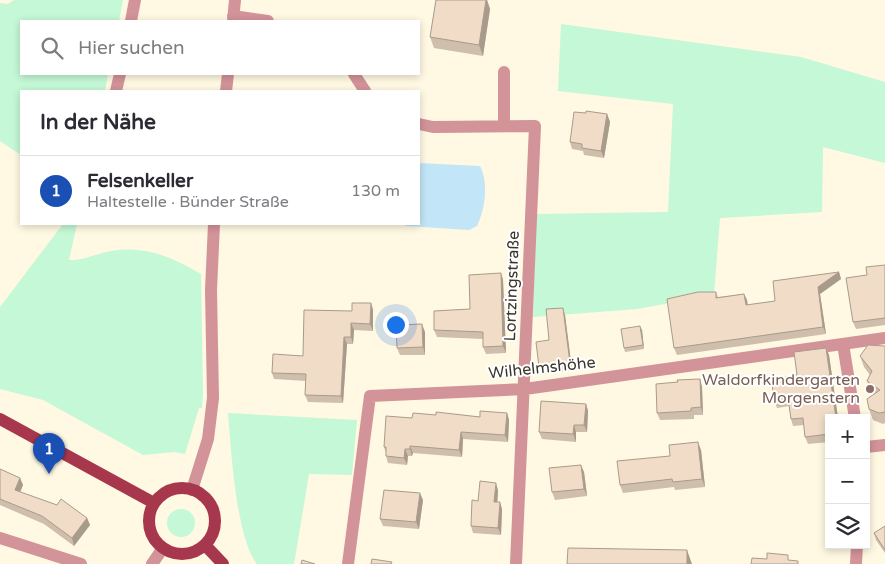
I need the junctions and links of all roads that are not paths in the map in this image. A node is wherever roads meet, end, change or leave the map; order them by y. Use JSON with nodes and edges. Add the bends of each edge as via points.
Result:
{"nodes":[{"id":1,"x":135,"y":0,"type":"edge"},
{"id":2,"x":234,"y":0,"type":"edge"},
{"id":3,"x":233,"y":19,"type":"edge"},
{"id":4,"x":131,"y":20,"type":"edge"},
{"id":5,"x":250,"y":20,"type":"edge"},
{"id":6,"x":504,"y":72,"type":"dead end"},
{"id":7,"x":120,"y":75,"type":"edge"},
{"id":8,"x":228,"y":75,"type":"edge"},
{"id":9,"x":116,"y":90,"type":"edge"},
{"id":10,"x":226,"y":90,"type":"edge"},
{"id":11,"x":420,"y":124,"type":"edge"},
{"id":12,"x":504,"y":126,"type":"junction"},
{"id":13,"x":214,"y":225,"type":"edge"},
{"id":14,"x":885,"y":338,"type":"edge"},
{"id":15,"x":844,"y":344,"type":"junction"},
{"id":16,"x":525,"y":389,"type":"junction"},
{"id":17,"x":854,"y":414,"type":"edge"},
{"id":18,"x":0,"y":419,"type":"edge"},
{"id":19,"x":885,"y":444,"type":"edge"},
{"id":20,"x":870,"y":446,"type":"edge"},
{"id":21,"x":192,"y":490,"type":"junction"},
{"id":22,"x":154,"y":503,"type":"junction"},
{"id":23,"x":0,"y":538,"type":"edge"},
{"id":24,"x":205,"y":545,"type":"junction"},
{"id":25,"x":162,"y":548,"type":"junction"},
{"id":26,"x":857,"y":549,"type":"edge"},
{"id":27,"x":81,"y":564,"type":"edge"},
{"id":28,"x":152,"y":564,"type":"edge"},
{"id":29,"x":223,"y":564,"type":"edge"},
{"id":30,"x":348,"y":564,"type":"edge"},
{"id":31,"x":516,"y":564,"type":"edge"},
{"id":32,"x":856,"y":564,"type":"edge"}],
"edges":[{"from":1,"to":4,"type":"street"},
{"from":2,"to":3,"type":"street"},
{"from":3,"to":5,"type":"street"},
{"from":6,"to":12,"type":"street"},
{"from":7,"to":9,"type":"street"},
{"from":8,"to":10,"type":"street"},
{"from":11,"to":12,"type":"street","name":"Lortzingstraße"},
{"from":12,"to":16,"type":"street","name":"Lortzingstraße","via":[[535,126]]},
{"from":13,"to":21,"type":"street","via":[[213,398],[208,439]]},
{"from":14,"to":15,"type":"street","name":"Wilhelmshöhe"},
{"from":15,"to":16,"type":"street","name":"Wilhelmshöhe"},
{"from":15,"to":17,"type":"street"},
{"from":16,"to":30,"type":"street","name":"Wilhelmshöhe","via":[[370,396]]},
{"from":16,"to":31,"type":"street","name":"Lortzingstraße"},
{"from":18,"to":22,"type":"main road"},
{"from":19,"to":20,"type":"street"},
{"from":21,"to":22,"type":"main road","via":[[178,488],[164,493]]},
{"from":21,"to":24,"type":"main road","via":[[204,497],[215,520]]},
{"from":22,"to":25,"type":"main road","via":[[149,515],[149,528]]},
{"from":23,"to":27,"type":"street"},
{"from":24,"to":25,"type":"main road","via":[[185,554]]},
{"from":24,"to":29,"type":"main road"},
{"from":25,"to":28,"type":"street"},
{"from":26,"to":32,"type":"street"}]}
